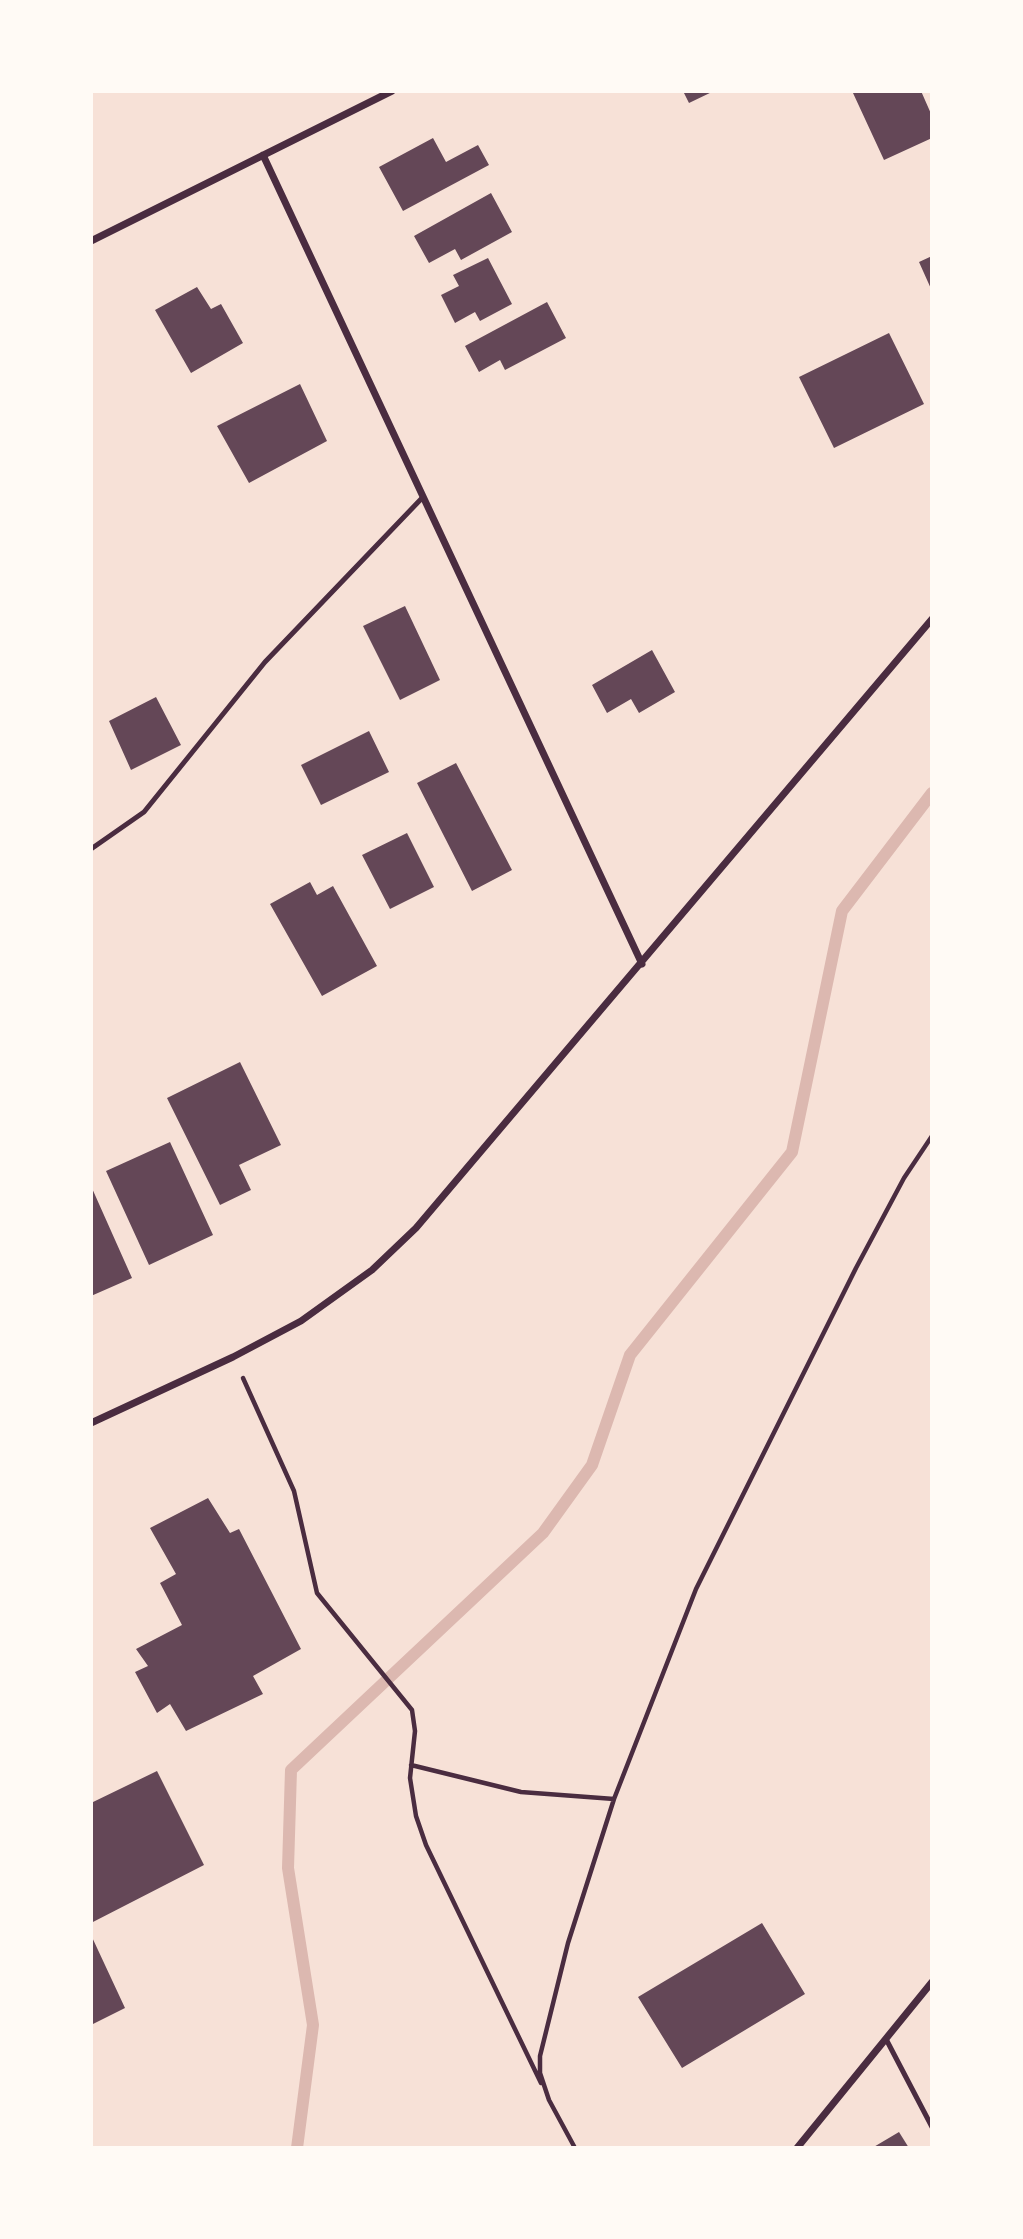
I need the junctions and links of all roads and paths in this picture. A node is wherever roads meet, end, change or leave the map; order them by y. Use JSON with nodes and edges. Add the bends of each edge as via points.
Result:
{"nodes":[{"id":1,"x":392,"y":91,"type":"edge"},
{"id":2,"x":263,"y":155,"type":"junction"},
{"id":3,"x":91,"y":241,"type":"edge"},
{"id":4,"x":423,"y":497,"type":"junction"},
{"id":5,"x":932,"y":619,"type":"edge"},
{"id":6,"x":91,"y":849,"type":"edge"},
{"id":7,"x":642,"y":964,"type":"junction"},
{"id":8,"x":932,"y":1136,"type":"edge"},
{"id":9,"x":233,"y":1357,"type":"junction"},
{"id":10,"x":91,"y":1423,"type":"edge"},
{"id":11,"x":411,"y":1765,"type":"junction"},
{"id":12,"x":614,"y":1800,"type":"junction"},
{"id":13,"x":932,"y":1982,"type":"edge"},
{"id":14,"x":886,"y":2039,"type":"junction"},
{"id":15,"x":549,"y":2100,"type":"junction"},
{"id":16,"x":932,"y":2127,"type":"edge"},
{"id":17,"x":575,"y":2148,"type":"edge"},
{"id":18,"x":797,"y":2148,"type":"edge"}],
"edges":[{"from":1,"to":2,"type":"street"},
{"from":2,"to":3,"type":"street"},
{"from":2,"to":4,"type":"street"},
{"from":4,"to":6,"type":"lane","via":[[265,662],[144,813]]},
{"from":4,"to":7,"type":"street"},
{"from":5,"to":7,"type":"street"},
{"from":7,"to":9,"type":"street","via":[[416,1228],[335,1299]]},
{"from":8,"to":12,"type":"path","via":[[856,1268],[696,1589]]},
{"from":9,"to":10,"type":"street"},
{"from":9,"to":11,"type":"path","via":[[294,1491],[317,1593],[412,1710]]},
{"from":11,"to":12,"type":"path","via":[[521,1791]]},
{"from":11,"to":15,"type":"path","via":[[411,1793],[426,1845]]},
{"from":12,"to":15,"type":"path","via":[[545,2027],[541,2073]]},
{"from":13,"to":14,"type":"street"},
{"from":14,"to":16,"type":"lane"},
{"from":14,"to":18,"type":"street"},
{"from":15,"to":17,"type":"path"}]}
